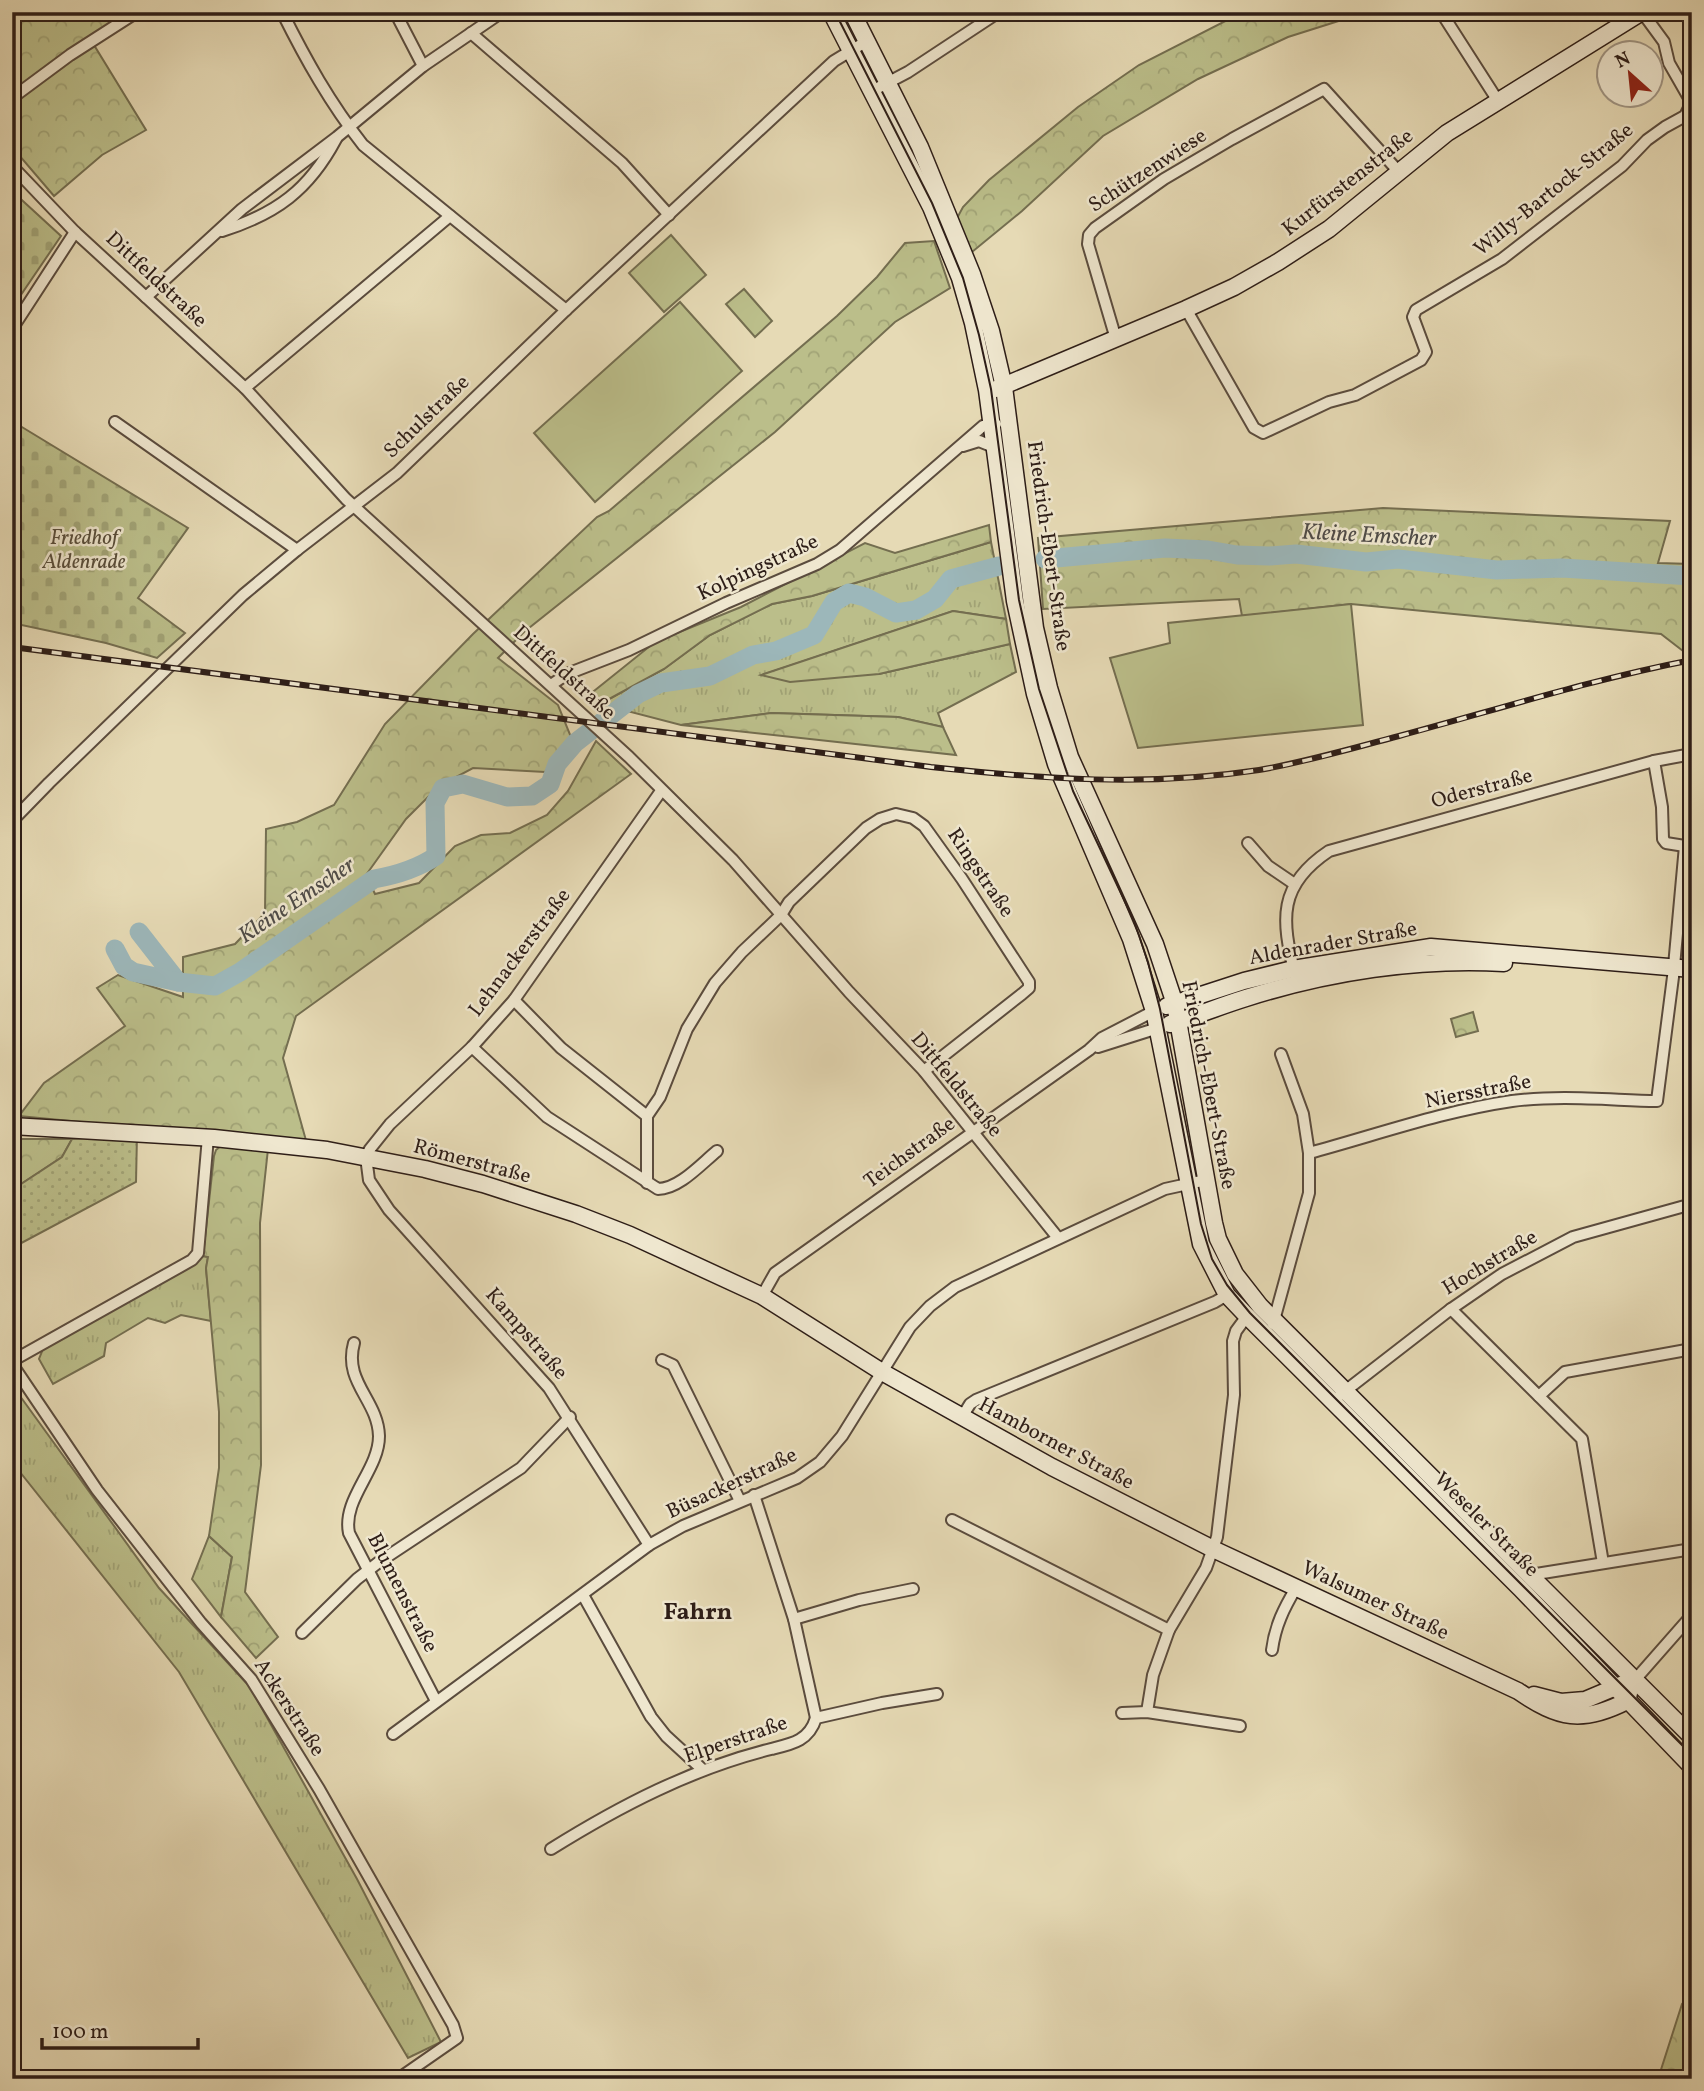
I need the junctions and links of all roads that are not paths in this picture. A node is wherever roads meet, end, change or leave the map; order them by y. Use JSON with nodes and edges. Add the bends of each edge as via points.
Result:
{"nodes":[{"id":1,"x":137,"y":12,"type":"edge"},
{"id":2,"x":282,"y":12,"type":"edge"},
{"id":3,"x":395,"y":12,"type":"edge"},
{"id":4,"x":502,"y":12,"type":"edge"},
{"id":5,"x":831,"y":12,"type":"edge"},
{"id":6,"x":852,"y":12,"type":"edge"},
{"id":7,"x":999,"y":12,"type":"edge"},
{"id":8,"x":1441,"y":12,"type":"edge"},
{"id":9,"x":1642,"y":12,"type":"edge"},
{"id":10,"x":471,"y":33,"type":"junction"},
{"id":11,"x":867,"y":41,"type":"junction"},
{"id":12,"x":850,"y":50,"type":"junction"},
{"id":13,"x":423,"y":66,"type":"junction"},
{"id":14,"x":889,"y":82,"type":"junction"},
{"id":15,"x":872,"y":91,"type":"junction"},
{"id":16,"x":12,"y":98,"type":"edge"},
{"id":17,"x":1498,"y":101,"type":"junction"},
{"id":18,"x":348,"y":126,"type":"junction"},
{"id":19,"x":337,"y":136,"type":"junction"},
{"id":20,"x":12,"y":166,"type":"edge"},
{"id":21,"x":1399,"y":172,"type":"junction"},
{"id":22,"x":669,"y":215,"type":"junction"},
{"id":23,"x":450,"y":216,"type":"junction"},
{"id":24,"x":75,"y":232,"type":"junction"},
{"id":25,"x":216,"y":233,"type":"junction"},
{"id":26,"x":146,"y":297,"type":"junction"},
{"id":27,"x":1186,"y":309,"type":"junction"},
{"id":28,"x":566,"y":310,"type":"junction"},
{"id":29,"x":12,"y":329,"type":"edge"},
{"id":30,"x":1116,"y":339,"type":"junction"},
{"id":31,"x":1004,"y":387,"type":"junction"},
{"id":32,"x":245,"y":388,"type":"junction"},
{"id":33,"x":987,"y":390,"type":"junction"},
{"id":34,"x":115,"y":422,"type":"dead end"},
{"id":35,"x":991,"y":423,"type":"junction"},
{"id":36,"x":1010,"y":435,"type":"junction"},
{"id":37,"x":994,"y":447,"type":"junction"},
{"id":38,"x":957,"y":449,"type":"junction"},
{"id":39,"x":354,"y":506,"type":"junction"},
{"id":40,"x":297,"y":550,"type":"junction"},
{"id":41,"x":551,"y":685,"type":"junction"},
{"id":42,"x":1692,"y":754,"type":"edge"},
{"id":43,"x":1654,"y":761,"type":"junction"},
{"id":44,"x":661,"y":791,"type":"junction"},
{"id":45,"x":12,"y":821,"type":"edge"},
{"id":46,"x":1248,"y":843,"type":"dead end"},
{"id":47,"x":1688,"y":847,"type":"edge"},
{"id":48,"x":1293,"y":883,"type":"junction"},
{"id":49,"x":781,"y":915,"type":"junction"},
{"id":50,"x":1692,"y":969,"type":"edge"},
{"id":51,"x":1673,"y":972,"type":"junction"},
{"id":52,"x":1295,"y":976,"type":"junction"},
{"id":53,"x":1692,"y":979,"type":"edge"},
{"id":54,"x":514,"y":1000,"type":"junction"},
{"id":55,"x":1175,"y":1004,"type":"junction"},
{"id":56,"x":1154,"y":1011,"type":"junction"},
{"id":57,"x":1178,"y":1022,"type":"junction"},
{"id":58,"x":1158,"y":1028,"type":"junction"},
{"id":59,"x":472,"y":1047,"type":"junction"},
{"id":60,"x":1089,"y":1050,"type":"junction"},
{"id":61,"x":1281,"y":1054,"type":"dead end"},
{"id":62,"x":924,"y":1071,"type":"junction"},
{"id":63,"x":647,"y":1116,"type":"junction"},
{"id":64,"x":12,"y":1126,"type":"edge"},
{"id":65,"x":972,"y":1132,"type":"junction"},
{"id":66,"x":208,"y":1138,"type":"junction"},
{"id":67,"x":717,"y":1152,"type":"dead end"},
{"id":68,"x":1309,"y":1153,"type":"junction"},
{"id":69,"x":366,"y":1157,"type":"junction"},
{"id":70,"x":1206,"y":1180,"type":"junction"},
{"id":71,"x":1187,"y":1183,"type":"junction"},
{"id":72,"x":647,"y":1184,"type":"junction"},
{"id":73,"x":1692,"y":1204,"type":"edge"},
{"id":74,"x":1058,"y":1238,"type":"junction"},
{"id":75,"x":1227,"y":1295,"type":"junction"},
{"id":76,"x":762,"y":1296,"type":"junction"},
{"id":77,"x":1451,"y":1309,"type":"junction"},
{"id":78,"x":1247,"y":1316,"type":"junction"},
{"id":79,"x":1269,"y":1327,"type":"junction"},
{"id":80,"x":354,"y":1343,"type":"dead end"},
{"id":81,"x":1692,"y":1349,"type":"edge"},
{"id":82,"x":662,"y":1360,"type":"dead end"},
{"id":83,"x":12,"y":1363,"type":"edge"},
{"id":84,"x":882,"y":1372,"type":"junction"},
{"id":85,"x":1346,"y":1389,"type":"junction"},
{"id":86,"x":1539,"y":1396,"type":"junction"},
{"id":87,"x":1333,"y":1401,"type":"junction"},
{"id":88,"x":569,"y":1417,"type":"junction"},
{"id":89,"x":962,"y":1417,"type":"junction"},
{"id":90,"x":754,"y":1495,"type":"junction"},
{"id":91,"x":740,"y":1501,"type":"junction"},
{"id":92,"x":951,"y":1520,"type":"dead end"},
{"id":93,"x":649,"y":1545,"type":"junction"},
{"id":94,"x":1213,"y":1549,"type":"junction"},
{"id":95,"x":1692,"y":1549,"type":"edge"},
{"id":96,"x":1603,"y":1563,"type":"junction"},
{"id":97,"x":369,"y":1570,"type":"junction"},
{"id":98,"x":1530,"y":1575,"type":"junction"},
{"id":99,"x":1296,"y":1588,"type":"junction"},
{"id":100,"x":913,"y":1589,"type":"dead end"},
{"id":101,"x":583,"y":1595,"type":"junction"},
{"id":102,"x":1692,"y":1615,"type":"edge"},
{"id":103,"x":794,"y":1619,"type":"junction"},
{"id":104,"x":1169,"y":1630,"type":"junction"},
{"id":105,"x":302,"y":1633,"type":"dead end"},
{"id":106,"x":1272,"y":1650,"type":"dead end"},
{"id":107,"x":1634,"y":1681,"type":"junction"},
{"id":108,"x":1614,"y":1687,"type":"junction"},
{"id":109,"x":1518,"y":1691,"type":"junction"},
{"id":110,"x":937,"y":1694,"type":"dead end"},
{"id":111,"x":436,"y":1701,"type":"junction"},
{"id":112,"x":1627,"y":1701,"type":"junction"},
{"id":113,"x":1147,"y":1712,"type":"junction"},
{"id":114,"x":1122,"y":1713,"type":"dead end"},
{"id":115,"x":816,"y":1718,"type":"junction"},
{"id":116,"x":1240,"y":1726,"type":"dead end"},
{"id":117,"x":393,"y":1734,"type":"dead end"},
{"id":118,"x":1692,"y":1738,"type":"edge"},
{"id":119,"x":1692,"y":1767,"type":"edge"},
{"id":120,"x":703,"y":1770,"type":"junction"},
{"id":121,"x":551,"y":1849,"type":"dead end"},
{"id":122,"x":398,"y":2079,"type":"edge"}],
"edges":[{"from":1,"to":16,"type":"street"},
{"from":2,"to":18,"type":"street","via":[[320,85]]},
{"from":3,"to":13,"type":"street"},
{"from":4,"to":10,"type":"street"},
{"from":5,"to":12,"type":"main road","name":"Friedrich-Ebert-Straße"},
{"from":6,"to":11,"type":"main road","name":"Friedrich-Ebert-Straße"},
{"from":7,"to":14,"type":"street"},
{"from":8,"to":17,"type":"street"},
{"from":9,"to":17,"type":"main road","name":"Kurfürstenstraße"},
{"from":9,"to":27,"type":"street","name":"Willy-Bartock-Straße","via":[[1664,42],[1669,63],[1689,98],[1685,116],[1647,140],[1622,166],[1502,259],[1416,310],[1413,317],[1426,352],[1421,360],[1355,395],[1263,433],[1254,428]]},
{"from":10,"to":13,"type":"street"},
{"from":10,"to":22,"type":"street","via":[[622,163]]},
{"from":11,"to":12,"type":"street","name":"Schulstraße"},
{"from":11,"to":14,"type":"main road","name":"Friedrich-Ebert-Straße"},
{"from":12,"to":15,"type":"main road","name":"Friedrich-Ebert-Straße"},
{"from":12,"to":22,"type":"street","name":"Schulstraße"},
{"from":13,"to":18,"type":"street"},
{"from":14,"to":15,"type":"street"},
{"from":14,"to":31,"type":"main road","name":"Friedrich-Ebert-Straße","via":[[972,274]]},
{"from":15,"to":33,"type":"main road","name":"Friedrich-Ebert-Straße","via":[[944,234],[973,323]]},
{"from":17,"to":21,"type":"main road","name":"Kurfürstenstraße","via":[[1447,133]]},
{"from":18,"to":19,"type":"street"},
{"from":18,"to":23,"type":"street","via":[[363,145]]},
{"from":19,"to":25,"type":"street"},
{"from":19,"to":25,"type":"street","via":[[323,164],[277,208]]},
{"from":20,"to":24,"type":"street","name":"Dittfeldstraße"},
{"from":21,"to":27,"type":"main road","name":"Kurfürstenstraße","via":[[1329,229],[1279,262]]},
{"from":21,"to":30,"type":"street","name":"Schützenwiese","via":[[1324,89],[1164,179],[1089,236]]},
{"from":22,"to":28,"type":"street","name":"Schulstraße"},
{"from":23,"to":28,"type":"street"},
{"from":23,"to":32,"type":"street"},
{"from":24,"to":26,"type":"street","name":"Dittfeldstraße"},
{"from":24,"to":29,"type":"street"},
{"from":25,"to":26,"type":"street"},
{"from":26,"to":32,"type":"street","name":"Dittfeldstraße"},
{"from":27,"to":30,"type":"main road","name":"Kurfürstenstraße"},
{"from":28,"to":39,"type":"street","name":"Schulstraße","via":[[428,445]]},
{"from":30,"to":31,"type":"main road","name":"Kurfürstenstraße"},
{"from":31,"to":33,"type":"main road","name":"Kurfürstenstraße"},
{"from":31,"to":36,"type":"main road","name":"Friedrich-Ebert-Straße"},
{"from":32,"to":39,"type":"street","name":"Dittfeldstraße"},
{"from":33,"to":35,"type":"main road","name":"Friedrich-Ebert-Straße"},
{"from":34,"to":40,"type":"street"},
{"from":35,"to":36,"type":"street"},
{"from":35,"to":37,"type":"main road","name":"Friedrich-Ebert-Straße"},
{"from":35,"to":38,"type":"street","name":"Kolpingstraße"},
{"from":36,"to":55,"type":"main road","name":"Friedrich-Ebert-Straße","via":[[1031,598],[1049,688],[1070,757],[1154,944]]},
{"from":37,"to":38,"type":"street","via":[[979,441]]},
{"from":37,"to":56,"type":"main road","name":"Friedrich-Ebert-Straße","via":[[1015,601],[1035,694],[1056,764],[1131,939]]},
{"from":38,"to":41,"type":"street","name":"Kolpingstraße","via":[[840,550],[817,564]]},
{"from":39,"to":40,"type":"street","name":"Schulstraße"},
{"from":39,"to":41,"type":"street","name":"Dittfeldstraße"},
{"from":40,"to":45,"type":"street","name":"Schulstraße","via":[[243,595]]},
{"from":41,"to":44,"type":"street","name":"Dittfeldstraße"},
{"from":42,"to":43,"type":"street","name":"Oderstraße"},
{"from":43,"to":47,"type":"street","via":[[1662,839]]},
{"from":43,"to":48,"type":"street","name":"Oderstraße","via":[[1329,851]]},
{"from":44,"to":49,"type":"street","name":"Dittfeldstraße","via":[[733,860]]},
{"from":44,"to":54,"type":"street","name":"Lehnackerstraße"},
{"from":46,"to":48,"type":"street","via":[[1268,866]]},
{"from":47,"to":51,"type":"street"},
{"from":48,"to":52,"type":"street","via":[[1286,921]]},
{"from":49,"to":62,"type":"street","name":"Dittfeldstraße"},
{"from":49,"to":62,"type":"street","name":"Ringstraße","via":[[835,856],[880,819],[896,814],[924,826],[1029,988]]},
{"from":49,"to":63,"type":"street","via":[[715,984],[687,1029],[660,1097]]},
{"from":50,"to":51,"type":"main road","name":"Aldenrader Straße"},
{"from":51,"to":52,"type":"main road","name":"Aldenrader Straße","via":[[1433,962]]},
{"from":51,"to":53,"type":"main road","name":"Aldenrader Straße"},
{"from":51,"to":68,"type":"street","name":"Niersstraße","via":[[1657,1101],[1513,1101],[1463,1110]]},
{"from":52,"to":55,"type":"main road","name":"Aldenrader Straße","via":[[1244,981]]},
{"from":52,"to":57,"type":"main road","name":"Aldenrader Straße"},
{"from":54,"to":59,"type":"street","name":"Lehnackerstraße"},
{"from":54,"to":63,"type":"street","via":[[561,1048]]},
{"from":55,"to":56,"type":"main road","name":"Aldenrader Straße"},
{"from":55,"to":57,"type":"main road","name":"Friedrich-Ebert-Straße"},
{"from":56,"to":58,"type":"main road","name":"Friedrich-Ebert-Straße"},
{"from":56,"to":60,"type":"street","name":"Teichstraße","via":[[1102,1038]]},
{"from":57,"to":58,"type":"main road","name":"Aldenrader Straße"},
{"from":57,"to":70,"type":"main road","name":"Friedrich-Ebert-Straße"},
{"from":58,"to":60,"type":"street","name":"Teichstraße"},
{"from":58,"to":71,"type":"main road","name":"Friedrich-Ebert-Straße"},
{"from":59,"to":69,"type":"street","name":"Lehnackerstraße","via":[[390,1124]]},
{"from":59,"to":72,"type":"street","via":[[547,1117]]},
{"from":60,"to":65,"type":"street","name":"Teichstraße"},
{"from":61,"to":68,"type":"street","via":[[1303,1114]]},
{"from":62,"to":65,"type":"street","name":"Dittfeldstraße"},
{"from":63,"to":72,"type":"street"},
{"from":64,"to":66,"type":"main road","name":"Römerstraße"},
{"from":65,"to":74,"type":"street","name":"Dittfeldstraße"},
{"from":65,"to":76,"type":"street","name":"Teichstraße","via":[[775,1273]]},
{"from":66,"to":69,"type":"main road","name":"Römerstraße"},
{"from":66,"to":83,"type":"street","via":[[198,1253],[192,1260]]},
{"from":67,"to":72,"type":"street","via":[[667,1189]]},
{"from":68,"to":79,"type":"street","via":[[1309,1193]]},
{"from":69,"to":76,"type":"main road","name":"Römerstraße","via":[[483,1184],[576,1214]]},
{"from":69,"to":88,"type":"street","name":"Kampstraße","via":[[369,1180],[389,1210],[549,1388]]},
{"from":70,"to":71,"type":"street","name":"Büsackerstraße"},
{"from":70,"to":79,"type":"main road","name":"Friedrich-Ebert-Straße","via":[[1226,1256]]},
{"from":71,"to":74,"type":"street","name":"Büsackerstraße"},
{"from":71,"to":75,"type":"main road","name":"Friedrich-Ebert-Straße","via":[[1201,1244]]},
{"from":73,"to":77,"type":"street","name":"Hochstraße","via":[[1573,1237],[1502,1274]]},
{"from":74,"to":84,"type":"street","name":"Büsackerstraße","via":[[955,1287],[930,1306],[910,1327]]},
{"from":75,"to":78,"type":"main road","name":"Friedrich-Ebert-Straße"},
{"from":75,"to":89,"type":"street","via":[[975,1400]]},
{"from":76,"to":84,"type":"main road","name":"Römerstraße"},
{"from":77,"to":85,"type":"street","name":"Hochstraße"},
{"from":77,"to":86,"type":"street"},
{"from":78,"to":79,"type":"main road","name":"Weseler Straße"},
{"from":78,"to":94,"type":"street","via":[[1233,1341],[1234,1395]]},
{"from":79,"to":85,"type":"main road","name":"Weseler Straße"},
{"from":79,"to":87,"type":"main road","name":"Weseler Straße"},
{"from":80,"to":97,"type":"street","name":"Blumenstraße","via":[[352,1370],[373,1413],[379,1438],[348,1515],[349,1533]]},
{"from":81,"to":86,"type":"street","via":[[1565,1372]]},
{"from":82,"to":91,"type":"street","via":[[673,1365]]},
{"from":83,"to":122,"type":"street","name":"Ackerstraße","via":[[97,1490],[251,1679],[453,2025],[457,2038]]},
{"from":84,"to":89,"type":"main road","name":"Hamborner Straße"},
{"from":84,"to":90,"type":"street","name":"Büsackerstraße","via":[[820,1462],[797,1478]]},
{"from":85,"to":87,"type":"street","name":"Hochstraße"},
{"from":85,"to":98,"type":"main road","name":"Weseler Straße"},
{"from":86,"to":96,"type":"street","via":[[1581,1439]]},
{"from":87,"to":108,"type":"main road","name":"Weseler Straße"},
{"from":88,"to":93,"type":"street","name":"Kampstraße"},
{"from":88,"to":97,"type":"street","via":[[521,1468]]},
{"from":89,"to":94,"type":"main road","name":"Hamborner Straße"},
{"from":90,"to":91,"type":"street","name":"Büsackerstraße"},
{"from":90,"to":103,"type":"street"},
{"from":91,"to":93,"type":"street","name":"Büsackerstraße"},
{"from":92,"to":104,"type":"street"},
{"from":93,"to":101,"type":"street","name":"Büsackerstraße"},
{"from":94,"to":99,"type":"main road","name":"Walsumer Straße"},
{"from":94,"to":104,"type":"street"},
{"from":95,"to":96,"type":"street"},
{"from":96,"to":98,"type":"street"},
{"from":97,"to":105,"type":"street"},
{"from":97,"to":111,"type":"street","name":"Blumenstraße"},
{"from":98,"to":107,"type":"main road","name":"Weseler Straße"},
{"from":99,"to":106,"type":"street","via":[[1284,1607]]},
{"from":99,"to":109,"type":"main road","name":"Walsumer Straße"},
{"from":100,"to":103,"type":"street"},
{"from":101,"to":111,"type":"street","name":"Büsackerstraße"},
{"from":101,"to":120,"type":"street","via":[[651,1717]]},
{"from":102,"to":107,"type":"street"},
{"from":103,"to":115,"type":"street"},
{"from":104,"to":113,"type":"street","via":[[1153,1675]]},
{"from":107,"to":108,"type":"main road","name":"Walsumer Straße"},
{"from":107,"to":112,"type":"main road"},
{"from":107,"to":118,"type":"main road","name":"Weseler Straße"},
{"from":108,"to":109,"type":"main road","name":"Walsumer Straße","via":[[1585,1700],[1561,1702]]},
{"from":108,"to":112,"type":"main road","name":"Weseler Straße"},
{"from":109,"to":112,"type":"main road","name":"Walsumer Straße","via":[[1539,1705],[1572,1717],[1609,1710]]},
{"from":110,"to":115,"type":"street","name":"Elperstraße"},
{"from":111,"to":117,"type":"street","name":"Büsackerstraße"},
{"from":112,"to":119,"type":"main road","name":"Weseler Straße"},
{"from":113,"to":114,"type":"street"},
{"from":113,"to":116,"type":"street"},
{"from":115,"to":120,"type":"street","name":"Elperstraße","via":[[812,1731],[799,1742]]},
{"from":120,"to":121,"type":"street","name":"Elperstraße","via":[[632,1802]]}]}
